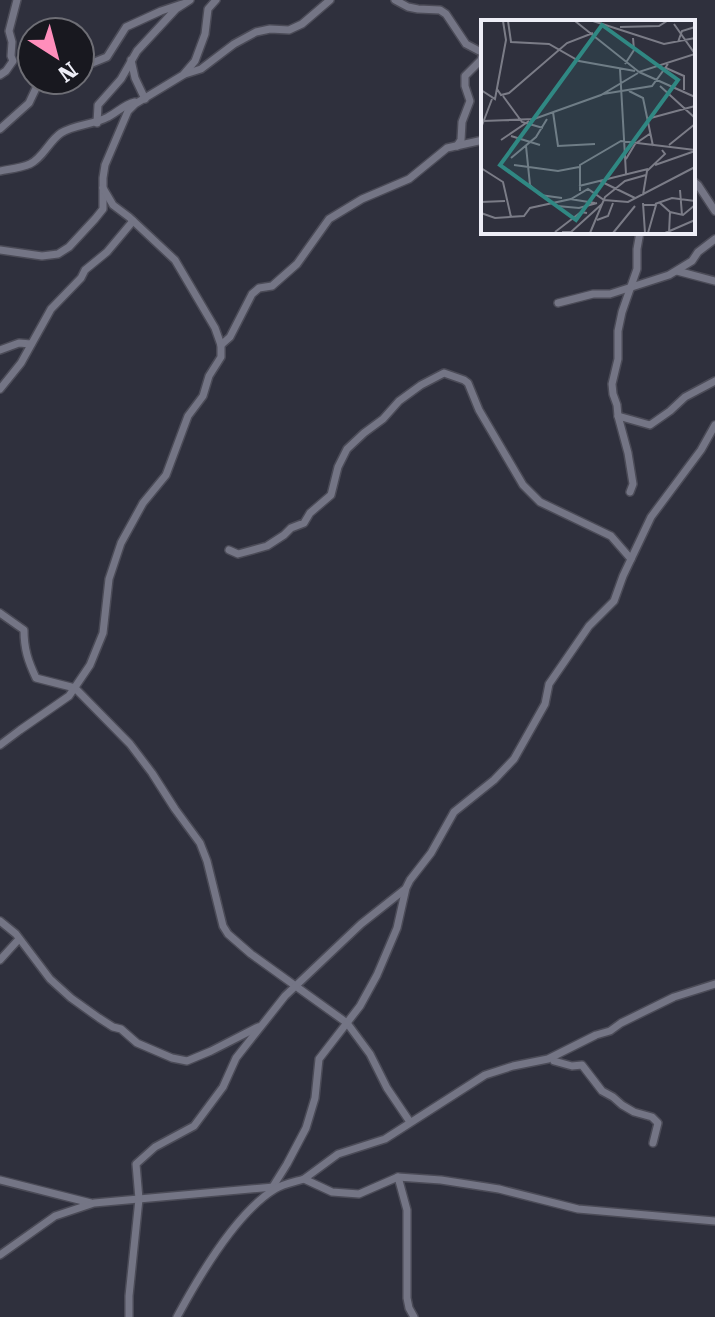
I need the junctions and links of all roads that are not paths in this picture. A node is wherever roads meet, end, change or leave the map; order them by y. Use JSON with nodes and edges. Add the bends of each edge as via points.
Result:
{"nodes":[{"id":1,"x":17,"y":0,"type":"edge"},
{"id":2,"x":216,"y":0,"type":"edge"},
{"id":3,"x":330,"y":0,"type":"edge"},
{"id":4,"x":395,"y":0,"type":"edge"},
{"id":5,"x":187,"y":2,"type":"edge"},
{"id":6,"x":481,"y":52,"type":"edge"},
{"id":7,"x":131,"y":60,"type":"junction"},
{"id":8,"x":481,"y":60,"type":"edge"},
{"id":9,"x":96,"y":61,"type":"edge"},
{"id":10,"x":0,"y":75,"type":"edge"},
{"id":11,"x":183,"y":75,"type":"junction"},
{"id":12,"x":32,"y":96,"type":"edge"},
{"id":13,"x":143,"y":100,"type":"junction"},
{"id":14,"x":97,"y":123,"type":"junction"},
{"id":15,"x":0,"y":129,"type":"edge"},
{"id":16,"x":481,"y":140,"type":"edge"},
{"id":17,"x":457,"y":146,"type":"junction"},
{"id":18,"x":0,"y":171,"type":"edge"},
{"id":19,"x":695,"y":183,"type":"edge"},
{"id":20,"x":103,"y":188,"type":"junction"},
{"id":21,"x":715,"y":211,"type":"edge"},
{"id":22,"x":133,"y":221,"type":"junction"},
{"id":23,"x":640,"y":234,"type":"edge"},
{"id":24,"x":715,"y":239,"type":"edge"},
{"id":25,"x":0,"y":250,"type":"edge"},
{"id":26,"x":677,"y":271,"type":"junction"},
{"id":27,"x":715,"y":281,"type":"edge"},
{"id":28,"x":632,"y":288,"type":"junction"},
{"id":29,"x":558,"y":303,"type":"dead end"},
{"id":30,"x":31,"y":344,"type":"junction"},
{"id":31,"x":221,"y":345,"type":"junction"},
{"id":32,"x":0,"y":350,"type":"edge"},
{"id":33,"x":715,"y":381,"type":"edge"},
{"id":34,"x":0,"y":389,"type":"edge"},
{"id":35,"x":618,"y":416,"type":"junction"},
{"id":36,"x":715,"y":425,"type":"edge"},
{"id":37,"x":630,"y":492,"type":"dead end"},
{"id":38,"x":229,"y":550,"type":"dead end"},
{"id":39,"x":631,"y":559,"type":"junction"},
{"id":40,"x":0,"y":613,"type":"edge"},
{"id":41,"x":75,"y":688,"type":"junction"},
{"id":42,"x":0,"y":745,"type":"edge"},
{"id":43,"x":406,"y":888,"type":"junction"},
{"id":44,"x":0,"y":921,"type":"edge"},
{"id":45,"x":19,"y":939,"type":"junction"},
{"id":46,"x":0,"y":960,"type":"edge"},
{"id":47,"x":715,"y":984,"type":"edge"},
{"id":48,"x":297,"y":986,"type":"junction"},
{"id":49,"x":347,"y":1023,"type":"junction"},
{"id":50,"x":260,"y":1026,"type":"junction"},
{"id":51,"x":554,"y":1061,"type":"dead end"},
{"id":52,"x":410,"y":1122,"type":"junction"},
{"id":53,"x":653,"y":1143,"type":"dead end"},
{"id":54,"x":398,"y":1177,"type":"junction"},
{"id":55,"x":304,"y":1179,"type":"junction"},
{"id":56,"x":0,"y":1180,"type":"edge"},
{"id":57,"x":275,"y":1187,"type":"junction"},
{"id":58,"x":139,"y":1199,"type":"junction"},
{"id":59,"x":94,"y":1203,"type":"junction"},
{"id":60,"x":715,"y":1221,"type":"edge"},
{"id":61,"x":0,"y":1255,"type":"edge"},
{"id":62,"x":129,"y":1317,"type":"edge"},
{"id":63,"x":177,"y":1317,"type":"edge"},
{"id":64,"x":414,"y":1317,"type":"edge"}],
"edges":[{"from":1,"to":10,"type":"street","via":[[9,31],[13,61]]},
{"from":2,"to":11,"type":"street","via":[[208,9],[198,56]]},
{"from":3,"to":11,"type":"street","via":[[302,24],[256,32]]},
{"from":4,"to":6,"type":"street","via":[[408,7],[440,10],[466,44]]},
{"from":5,"to":7,"type":"street"},
{"from":5,"to":9,"type":"street","via":[[126,27],[107,57]]},
{"from":7,"to":13,"type":"street"},
{"from":7,"to":14,"type":"street","via":[[98,105]]},
{"from":8,"to":17,"type":"street","via":[[465,76],[470,101]]},
{"from":11,"to":13,"type":"street"},
{"from":12,"to":15,"type":"street"},
{"from":13,"to":14,"type":"street"},
{"from":13,"to":20,"type":"street","via":[[128,111],[105,165]]},
{"from":14,"to":18,"type":"street","via":[[60,134],[29,164]]},
{"from":16,"to":17,"type":"street"},
{"from":17,"to":31,"type":"street","via":[[447,148],[409,179],[329,219],[297,264],[272,286],[252,294]]},
{"from":19,"to":21,"type":"street"},
{"from":20,"to":22,"type":"street","via":[[113,205]]},
{"from":20,"to":25,"type":"street","via":[[101,213],[63,252],[42,256]]},
{"from":22,"to":30,"type":"street","via":[[55,304]]},
{"from":22,"to":31,"type":"street","via":[[175,260]]},
{"from":23,"to":28,"type":"street"},
{"from":24,"to":26,"type":"street"},
{"from":26,"to":27,"type":"street"},
{"from":26,"to":28,"type":"street"},
{"from":28,"to":29,"type":"street"},
{"from":28,"to":35,"type":"street","via":[[618,331],[612,384]]},
{"from":30,"to":32,"type":"street"},
{"from":30,"to":34,"type":"street"},
{"from":31,"to":41,"type":"street","via":[[221,357],[188,416],[166,475],[121,543],[109,579],[100,642]]},
{"from":33,"to":35,"type":"street","via":[[650,425]]},
{"from":35,"to":37,"type":"street","via":[[633,484]]},
{"from":36,"to":39,"type":"street","via":[[654,511]]},
{"from":38,"to":39,"type":"street","via":[[238,554],[267,546],[304,523],[331,495],[347,449],[399,401],[444,373],[468,383],[519,479],[535,498],[611,536]]},
{"from":39,"to":43,"type":"street","via":[[614,601],[589,626],[549,684],[545,704],[514,759],[454,812]]},
{"from":40,"to":41,"type":"street","via":[[24,630],[27,661],[36,678]]},
{"from":41,"to":42,"type":"street","via":[[61,704]]},
{"from":41,"to":48,"type":"street","via":[[142,758],[200,843],[228,934]]},
{"from":43,"to":48,"type":"street"},
{"from":43,"to":49,"type":"street","via":[[385,960]]},
{"from":44,"to":45,"type":"street"},
{"from":45,"to":46,"type":"street"},
{"from":45,"to":50,"type":"street","via":[[71,998],[137,1043],[172,1058],[187,1061]]},
{"from":47,"to":52,"type":"street","via":[[674,997],[548,1059],[485,1075]]},
{"from":48,"to":49,"type":"street"},
{"from":48,"to":50,"type":"street"},
{"from":49,"to":52,"type":"street"},
{"from":49,"to":57,"type":"street","via":[[319,1059],[306,1128]]},
{"from":50,"to":58,"type":"street","via":[[194,1126],[136,1164]]},
{"from":51,"to":53,"type":"street","via":[[582,1065],[602,1091],[652,1117],[658,1123]]},
{"from":52,"to":55,"type":"street","via":[[385,1139],[338,1154]]},
{"from":54,"to":55,"type":"street","via":[[359,1194],[332,1192]]},
{"from":54,"to":60,"type":"street","via":[[499,1189],[578,1209]]},
{"from":54,"to":64,"type":"street","via":[[407,1210],[407,1298]]},
{"from":55,"to":57,"type":"street"},
{"from":56,"to":59,"type":"street"},
{"from":57,"to":58,"type":"street"},
{"from":57,"to":63,"type":"street","via":[[238,1222]]},
{"from":58,"to":59,"type":"street"},
{"from":58,"to":62,"type":"street"},
{"from":59,"to":61,"type":"street","via":[[55,1216]]}]}
